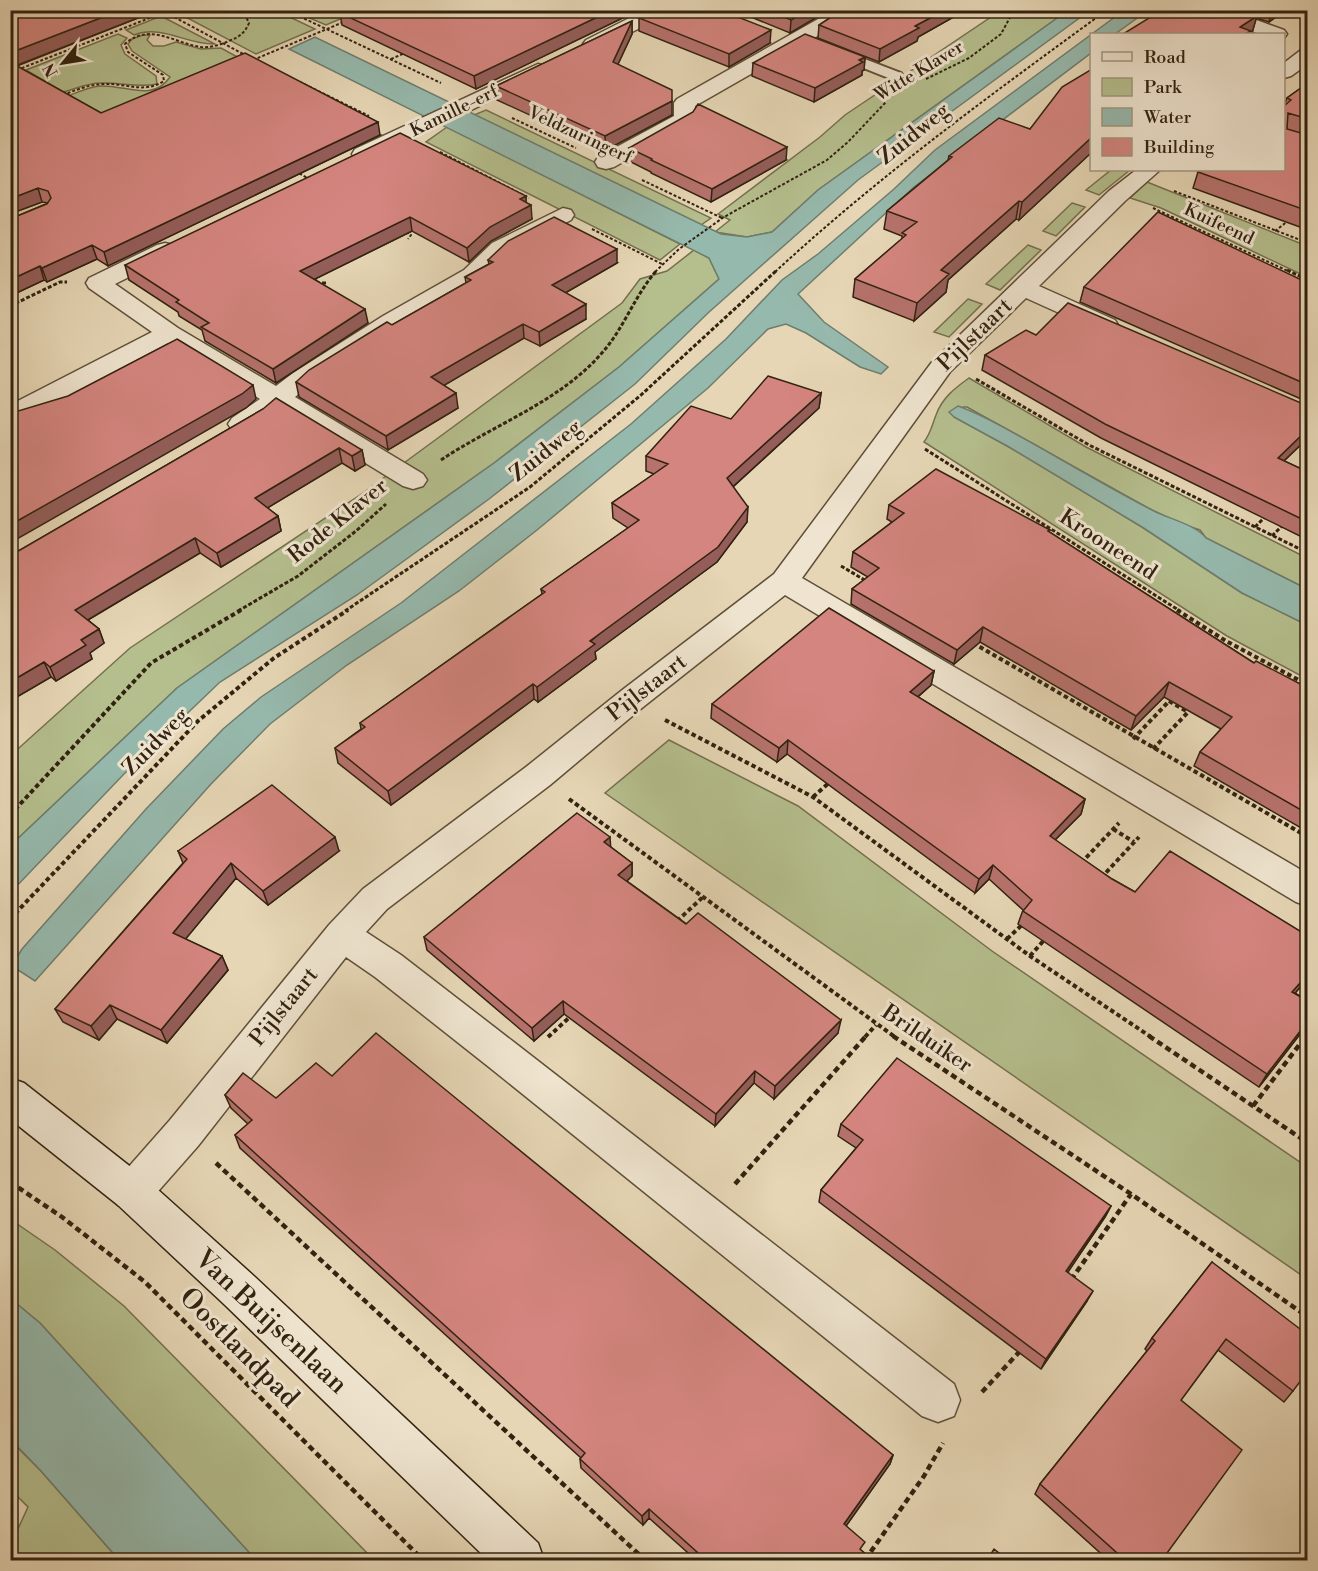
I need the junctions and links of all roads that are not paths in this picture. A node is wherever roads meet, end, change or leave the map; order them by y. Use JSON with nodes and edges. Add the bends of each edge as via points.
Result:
{"nodes":[{"id":1,"x":661,"y":10,"type":"edge"},
{"id":2,"x":849,"y":10,"type":"edge"},
{"id":3,"x":1209,"y":10,"type":"edge"},
{"id":4,"x":1274,"y":33,"type":"edge"},
{"id":5,"x":771,"y":35,"type":"dead end"},
{"id":6,"x":1285,"y":37,"type":"edge"},
{"id":7,"x":797,"y":41,"type":"junction"},
{"id":8,"x":1308,"y":45,"type":"edge"},
{"id":9,"x":576,"y":52,"type":"edge"},
{"id":10,"x":1308,"y":54,"type":"edge"},
{"id":11,"x":555,"y":62,"type":"edge"},
{"id":12,"x":1285,"y":71,"type":"edge"},
{"id":13,"x":896,"y":76,"type":"dead end"},
{"id":14,"x":606,"y":162,"type":"road end"},
{"id":15,"x":301,"y":175,"type":"edge"},
{"id":16,"x":1135,"y":181,"type":"edge"},
{"id":17,"x":563,"y":215,"type":"dead end"},
{"id":18,"x":183,"y":242,"type":"edge"},
{"id":19,"x":1024,"y":288,"type":"junction"},
{"id":20,"x":169,"y":333,"type":"junction"},
{"id":21,"x":1133,"y":337,"type":"edge"},
{"id":22,"x":278,"y":399,"type":"junction"},
{"id":23,"x":10,"y":416,"type":"edge"},
{"id":24,"x":226,"y":434,"type":"edge"},
{"id":25,"x":413,"y":480,"type":"road end"},
{"id":26,"x":784,"y":581,"type":"junction"},
{"id":27,"x":1308,"y":892,"type":"edge"},
{"id":28,"x":342,"y":935,"type":"junction"},
{"id":29,"x":10,"y":1095,"type":"edge"},
{"id":30,"x":132,"y":1192,"type":"junction"},
{"id":31,"x":953,"y":1412,"type":"road end"},
{"id":32,"x":521,"y":1560,"type":"edge"}],
"edges":[{"from":1,"to":9,"type":"street"},
{"from":2,"to":7,"type":"street"},
{"from":3,"to":4,"type":"street"},
{"from":5,"to":7,"type":"street"},
{"from":6,"to":8,"type":"street"},
{"from":7,"to":13,"type":"lane"},
{"from":7,"to":14,"type":"street","via":[[684,103],[685,119]]},
{"from":10,"to":12,"type":"street"},
{"from":11,"to":15,"type":"street","name":"Kamille-erf","via":[[428,123]]},
{"from":16,"to":19,"type":"street","name":"Pijlstaart"},
{"from":17,"to":22,"type":"street","via":[[500,248],[472,275],[302,378]]},
{"from":18,"to":20,"type":"street","via":[[98,283]]},
{"from":19,"to":21,"type":"street"},
{"from":19,"to":26,"type":"street","name":"Pijlstaart","via":[[941,367]]},
{"from":20,"to":22,"type":"street"},
{"from":20,"to":23,"type":"street"},
{"from":22,"to":24,"type":"street"},
{"from":22,"to":25,"type":"street"},
{"from":26,"to":27,"type":"street"},
{"from":26,"to":28,"type":"street","name":"Pijlstaart","via":[[375,899]]},
{"from":28,"to":30,"type":"street","name":"Pijlstaart"},
{"from":28,"to":31,"type":"street","via":[[388,966]]},
{"from":29,"to":30,"type":"street","name":"Van Buijsenlaan"},
{"from":30,"to":32,"type":"street","name":"Van Buijsenlaan"}]}
